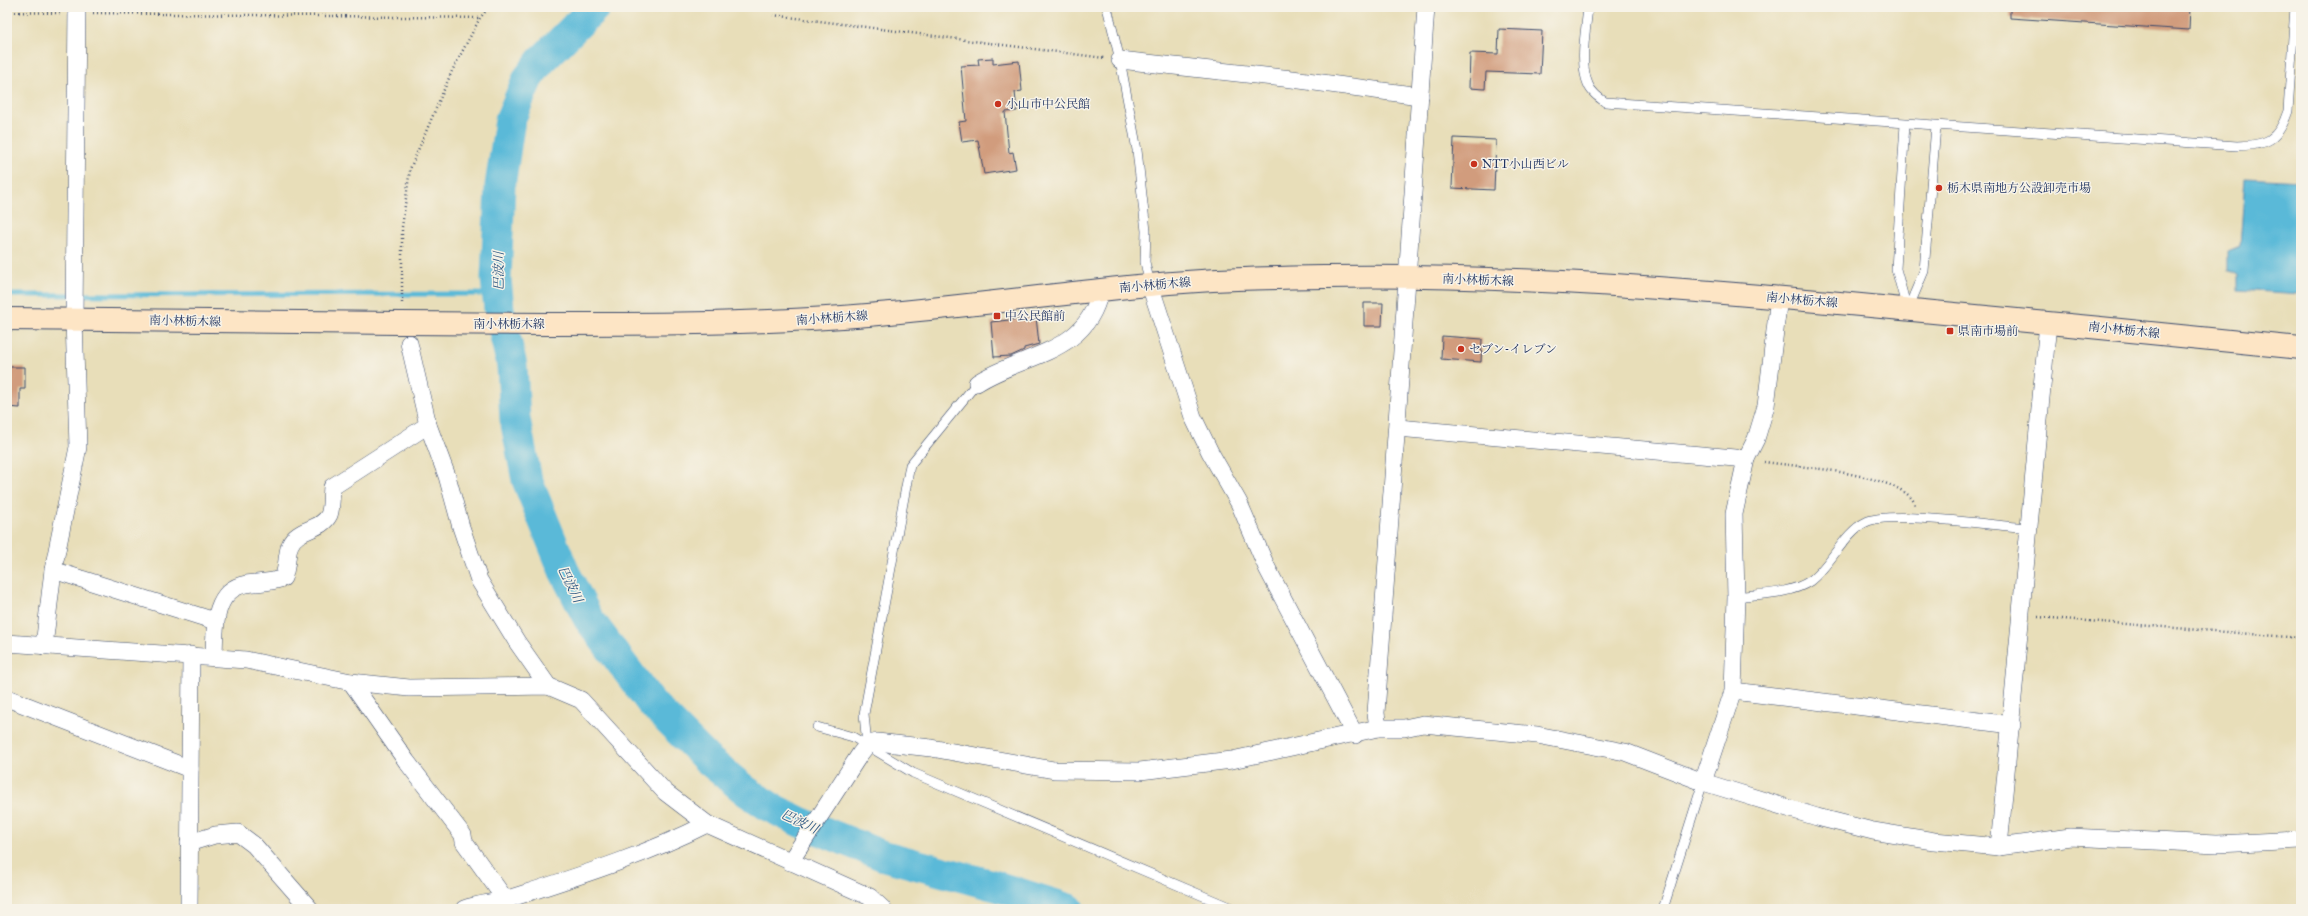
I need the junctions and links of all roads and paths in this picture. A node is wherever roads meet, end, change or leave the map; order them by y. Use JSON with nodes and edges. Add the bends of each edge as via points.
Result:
{"nodes":[{"id":1,"x":489,"y":7,"type":"edge"},
{"id":2,"x":1107,"y":7,"type":"edge"},
{"id":3,"x":1426,"y":7,"type":"edge"},
{"id":4,"x":1588,"y":7,"type":"edge"},
{"id":5,"x":2295,"y":7,"type":"edge"},
{"id":6,"x":77,"y":10,"type":"edge"},
{"id":7,"x":7,"y":12,"type":"edge"},
{"id":8,"x":773,"y":15,"type":"dead end"},
{"id":9,"x":480,"y":18,"type":"junction"},
{"id":10,"x":1120,"y":60,"type":"junction"},
{"id":11,"x":1420,"y":96,"type":"junction"},
{"id":12,"x":1905,"y":124,"type":"junction"},
{"id":13,"x":1936,"y":126,"type":"junction"},
{"id":14,"x":1407,"y":278,"type":"junction"},
{"id":15,"x":1150,"y":285,"type":"junction"},
{"id":16,"x":1100,"y":291,"type":"junction"},
{"id":17,"x":1779,"y":298,"type":"junction"},
{"id":18,"x":1907,"y":310,"type":"junction"},
{"id":19,"x":401,"y":316,"type":"junction"},
{"id":20,"x":7,"y":319,"type":"edge"},
{"id":21,"x":74,"y":320,"type":"junction"},
{"id":22,"x":2048,"y":323,"type":"junction"},
{"id":23,"x":409,"y":343,"type":"dead end"},
{"id":24,"x":2301,"y":348,"type":"edge"},
{"id":25,"x":977,"y":383,"type":"joint"},
{"id":26,"x":428,"y":425,"type":"junction"},
{"id":27,"x":1398,"y":428,"type":"junction"},
{"id":28,"x":1746,"y":460,"type":"junction"},
{"id":29,"x":1917,"y":519,"type":"junction"},
{"id":30,"x":2029,"y":528,"type":"junction"},
{"id":31,"x":53,"y":570,"type":"junction"},
{"id":32,"x":1736,"y":597,"type":"junction"},
{"id":33,"x":2022,"y":616,"type":"junction"},
{"id":34,"x":215,"y":621,"type":"junction"},
{"id":35,"x":2301,"y":638,"type":"edge"},
{"id":36,"x":7,"y":643,"type":"edge"},
{"id":37,"x":44,"y":646,"type":"junction"},
{"id":38,"x":191,"y":655,"type":"junction"},
{"id":39,"x":214,"y":657,"type":"junction"},
{"id":40,"x":351,"y":682,"type":"junction"},
{"id":41,"x":548,"y":686,"type":"junction"},
{"id":42,"x":1733,"y":691,"type":"junction"},
{"id":43,"x":7,"y":698,"type":"edge"},
{"id":44,"x":2012,"y":725,"type":"junction"},
{"id":45,"x":817,"y":727,"type":"dead end"},
{"id":46,"x":1378,"y":728,"type":"junction"},
{"id":47,"x":1355,"y":735,"type":"junction"},
{"id":48,"x":864,"y":750,"type":"junction"},
{"id":49,"x":190,"y":769,"type":"junction"},
{"id":50,"x":1703,"y":782,"type":"junction"},
{"id":51,"x":707,"y":824,"type":"junction"},
{"id":52,"x":2301,"y":840,"type":"edge"},
{"id":53,"x":189,"y":843,"type":"junction"},
{"id":54,"x":1999,"y":847,"type":"junction"},
{"id":55,"x":792,"y":858,"type":"junction"},
{"id":56,"x":506,"y":899,"type":"junction"},
{"id":57,"x":480,"y":906,"type":"edge"},
{"id":58,"x":189,"y":909,"type":"edge"},
{"id":59,"x":310,"y":909,"type":"edge"},
{"id":60,"x":464,"y":909,"type":"edge"},
{"id":61,"x":883,"y":909,"type":"edge"},
{"id":62,"x":1234,"y":909,"type":"edge"},
{"id":63,"x":1663,"y":909,"type":"edge"}],
"edges":[{"from":1,"to":9,"type":"path"},
{"from":2,"to":10,"type":"lane"},
{"from":3,"to":11,"type":"street"},
{"from":4,"to":12,"type":"lane","via":[[1585,70],[1588,85],[1595,95],[1605,102]]},
{"from":5,"to":13,"type":"lane","via":[[2288,112],[2282,128],[2271,141],[2237,146]]},
{"from":6,"to":7,"type":"path"},
{"from":6,"to":9,"type":"path"},
{"from":6,"to":21,"type":"street"},
{"from":8,"to":10,"type":"path"},
{"from":9,"to":19,"type":"path","via":[[452,71],[410,169],[402,226]]},
{"from":10,"to":11,"type":"street"},
{"from":10,"to":15,"type":"lane","via":[[1143,195],[1145,262]]},
{"from":11,"to":14,"type":"street"},
{"from":12,"to":13,"type":"lane"},
{"from":12,"to":18,"type":"lane","via":[[1896,269]]},
{"from":13,"to":18,"type":"lane","via":[[1924,271]]},
{"from":14,"to":15,"type":"main road","name":"南小林栃木線","via":[[1263,278]]},
{"from":14,"to":17,"type":"main road","name":"南小林栃木線","via":[[1557,282]]},
{"from":14,"to":27,"type":"street"},
{"from":15,"to":16,"type":"main road","name":"南小林栃木線"},
{"from":15,"to":47,"type":"street","via":[[1193,417],[1239,503],[1267,568]]},
{"from":16,"to":19,"type":"main road","name":"南小林栃木線","bridge":true,"via":[[802,320],[678,324],[551,324]]},
{"from":16,"to":25,"type":"street","via":[[1092,315],[1063,344],[988,375]]},
{"from":17,"to":18,"type":"main road","name":"南小林栃木線"},
{"from":17,"to":28,"type":"street","via":[[1766,406],[1756,439]]},
{"from":18,"to":22,"type":"main road","name":"南小林栃木線"},
{"from":19,"to":21,"type":"main road","name":"南小林栃木線"},
{"from":20,"to":21,"type":"main road","name":"南小林栃木線"},
{"from":21,"to":31,"type":"street","via":[[78,447]]},
{"from":22,"to":24,"type":"main road","name":"南小林栃木線"},
{"from":22,"to":30,"type":"street"},
{"from":23,"to":26,"type":"street"},
{"from":25,"to":48,"type":"lane","via":[[910,465],[864,714]]},
{"from":26,"to":34,"type":"street","via":[[332,487],[329,515],[321,524],[299,534],[290,545],[287,570],[283,578],[273,582],[245,584],[227,593],[221,601]]},
{"from":26,"to":41,"type":"street","via":[[480,580],[517,642]]},
{"from":27,"to":28,"type":"street"},
{"from":27,"to":46,"type":"street","via":[[1376,713]]},
{"from":28,"to":29,"type":"path","via":[[1835,472],[1889,483],[1909,493],[1915,503]]},
{"from":28,"to":32,"type":"street","via":[[1734,514]]},
{"from":29,"to":30,"type":"lane"},
{"from":29,"to":32,"type":"lane","via":[[1880,518],[1866,522],[1810,580],[1796,588]]},
{"from":30,"to":33,"type":"street"},
{"from":31,"to":34,"type":"street"},
{"from":31,"to":37,"type":"street"},
{"from":32,"to":42,"type":"street"},
{"from":33,"to":35,"type":"path"},
{"from":33,"to":44,"type":"street"},
{"from":34,"to":39,"type":"street"},
{"from":36,"to":37,"type":"street"},
{"from":37,"to":38,"type":"street"},
{"from":38,"to":39,"type":"street"},
{"from":38,"to":49,"type":"street"},
{"from":39,"to":40,"type":"street","via":[[246,660]]},
{"from":40,"to":41,"type":"street","via":[[409,688]]},
{"from":40,"to":56,"type":"street","via":[[407,762],[463,835],[464,842]]},
{"from":41,"to":51,"type":"street","via":[[581,700],[665,792]]},
{"from":42,"to":44,"type":"street"},
{"from":42,"to":50,"type":"street"},
{"from":43,"to":49,"type":"street"},
{"from":44,"to":54,"type":"street"},
{"from":45,"to":48,"type":"lane","via":[[853,737]]},
{"from":46,"to":47,"type":"street"},
{"from":46,"to":50,"type":"street","via":[[1404,728],[1424,724],[1537,734],[1625,752]]},
{"from":47,"to":48,"type":"street","via":[[1232,760],[1140,771],[1054,770],[931,748],[877,742]]},
{"from":48,"to":55,"type":"street"},
{"from":48,"to":62,"type":"lane"},
{"from":49,"to":53,"type":"street"},
{"from":50,"to":54,"type":"street","via":[[1873,831],[1934,841]]},
{"from":50,"to":63,"type":"lane"},
{"from":51,"to":55,"type":"street"},
{"from":51,"to":56,"type":"street","via":[[627,859]]},
{"from":52,"to":54,"type":"street","via":[[2217,844],[2070,837]]},
{"from":53,"to":58,"type":"street"},
{"from":53,"to":59,"type":"street","via":[[215,835],[238,833],[254,845]]},
{"from":55,"to":61,"type":"street","via":[[870,897]]},
{"from":56,"to":57,"type":"street"},
{"from":57,"to":60,"type":"street"}]}
